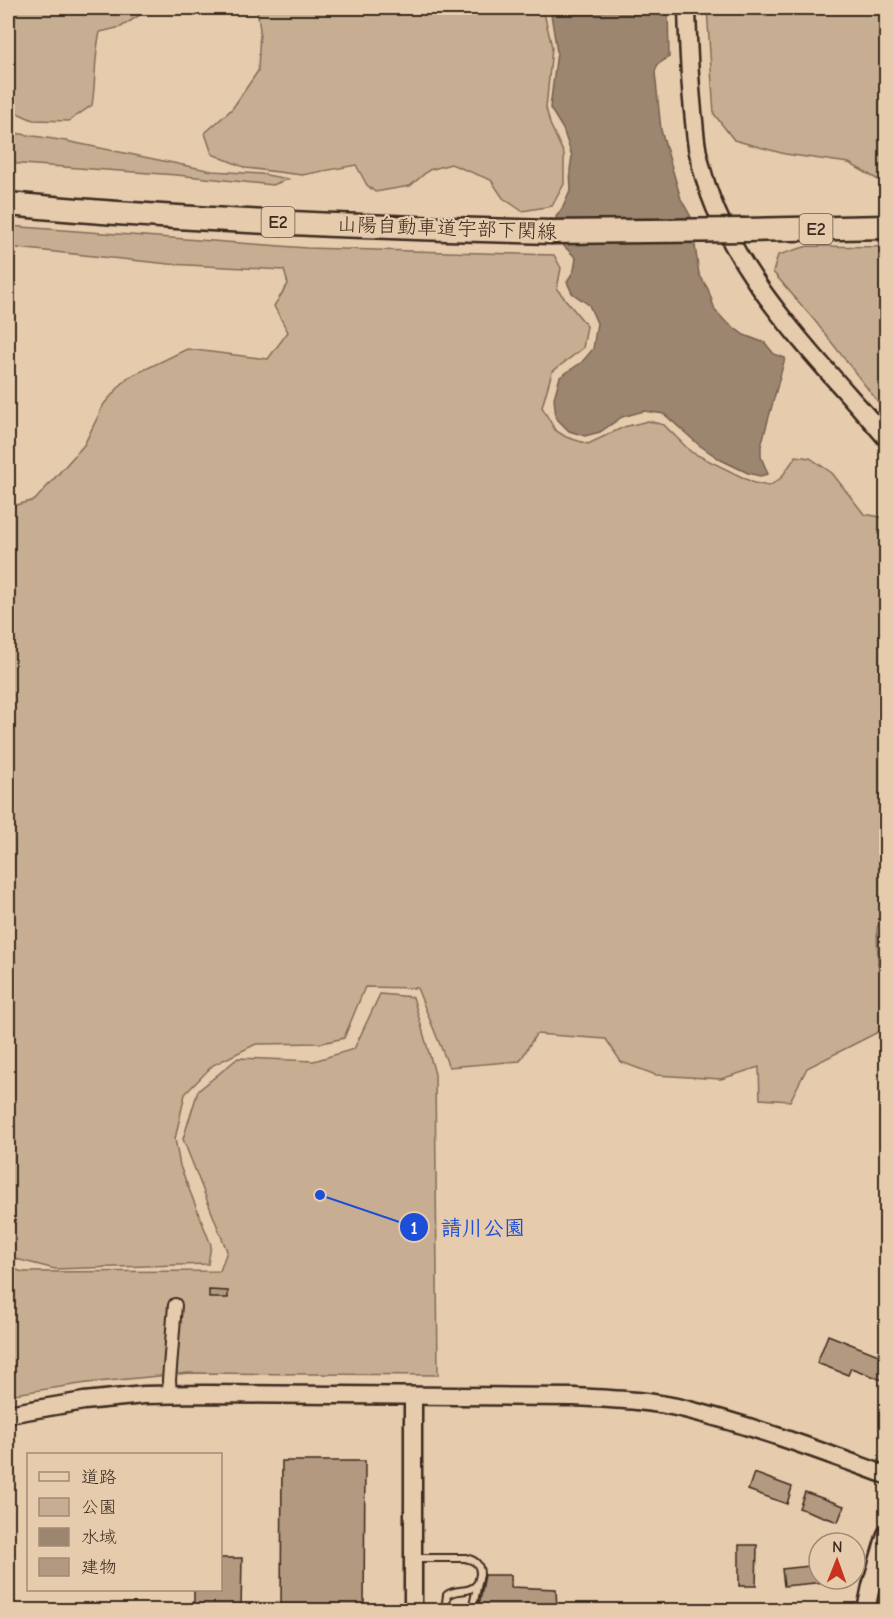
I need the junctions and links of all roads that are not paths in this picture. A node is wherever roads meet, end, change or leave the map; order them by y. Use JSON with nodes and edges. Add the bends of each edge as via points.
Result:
{"nodes":[{"id":1,"x":687,"y":8,"type":"edge"},
{"id":2,"x":8,"y":204,"type":"edge"},
{"id":3,"x":886,"y":227,"type":"edge"},
{"id":4,"x":886,"y":438,"type":"edge"},
{"id":5,"x":175,"y":1305,"type":"dead end"},
{"id":6,"x":170,"y":1395,"type":"junction"},
{"id":7,"x":413,"y":1396,"type":"junction"},
{"id":8,"x":8,"y":1414,"type":"edge"},
{"id":9,"x":886,"y":1475,"type":"edge"},
{"id":10,"x":886,"y":1534,"type":"edge"},
{"id":11,"x":413,"y":1558,"type":"junction"},
{"id":12,"x":478,"y":1584,"type":"junction"},
{"id":13,"x":413,"y":1611,"type":"edge"},
{"id":14,"x":445,"y":1611,"type":"edge"},
{"id":15,"x":472,"y":1611,"type":"edge"},
{"id":16,"x":866,"y":1611,"type":"edge"}],
"edges":[{"from":1,"to":4,"type":"street","via":[[698,156],[719,219],[741,261],[769,300]]},
{"from":2,"to":3,"type":"highway","name":"山陽自動車道宇部下関線","number":"E2","bridge":true,"via":[[359,226],[550,232]]},
{"from":5,"to":6,"type":"street"},
{"from":6,"to":7,"type":"street"},
{"from":6,"to":8,"type":"street","via":[[84,1401]]},
{"from":7,"to":9,"type":"street","via":[[575,1397],[683,1408]]},
{"from":7,"to":11,"type":"street"},
{"from":10,"to":16,"type":"street"},
{"from":11,"to":12,"type":"lane","via":[[472,1560],[480,1569]]},
{"from":11,"to":13,"type":"street"},
{"from":12,"to":14,"type":"lane","via":[[471,1590],[450,1592]]},
{"from":12,"to":15,"type":"lane"}]}
